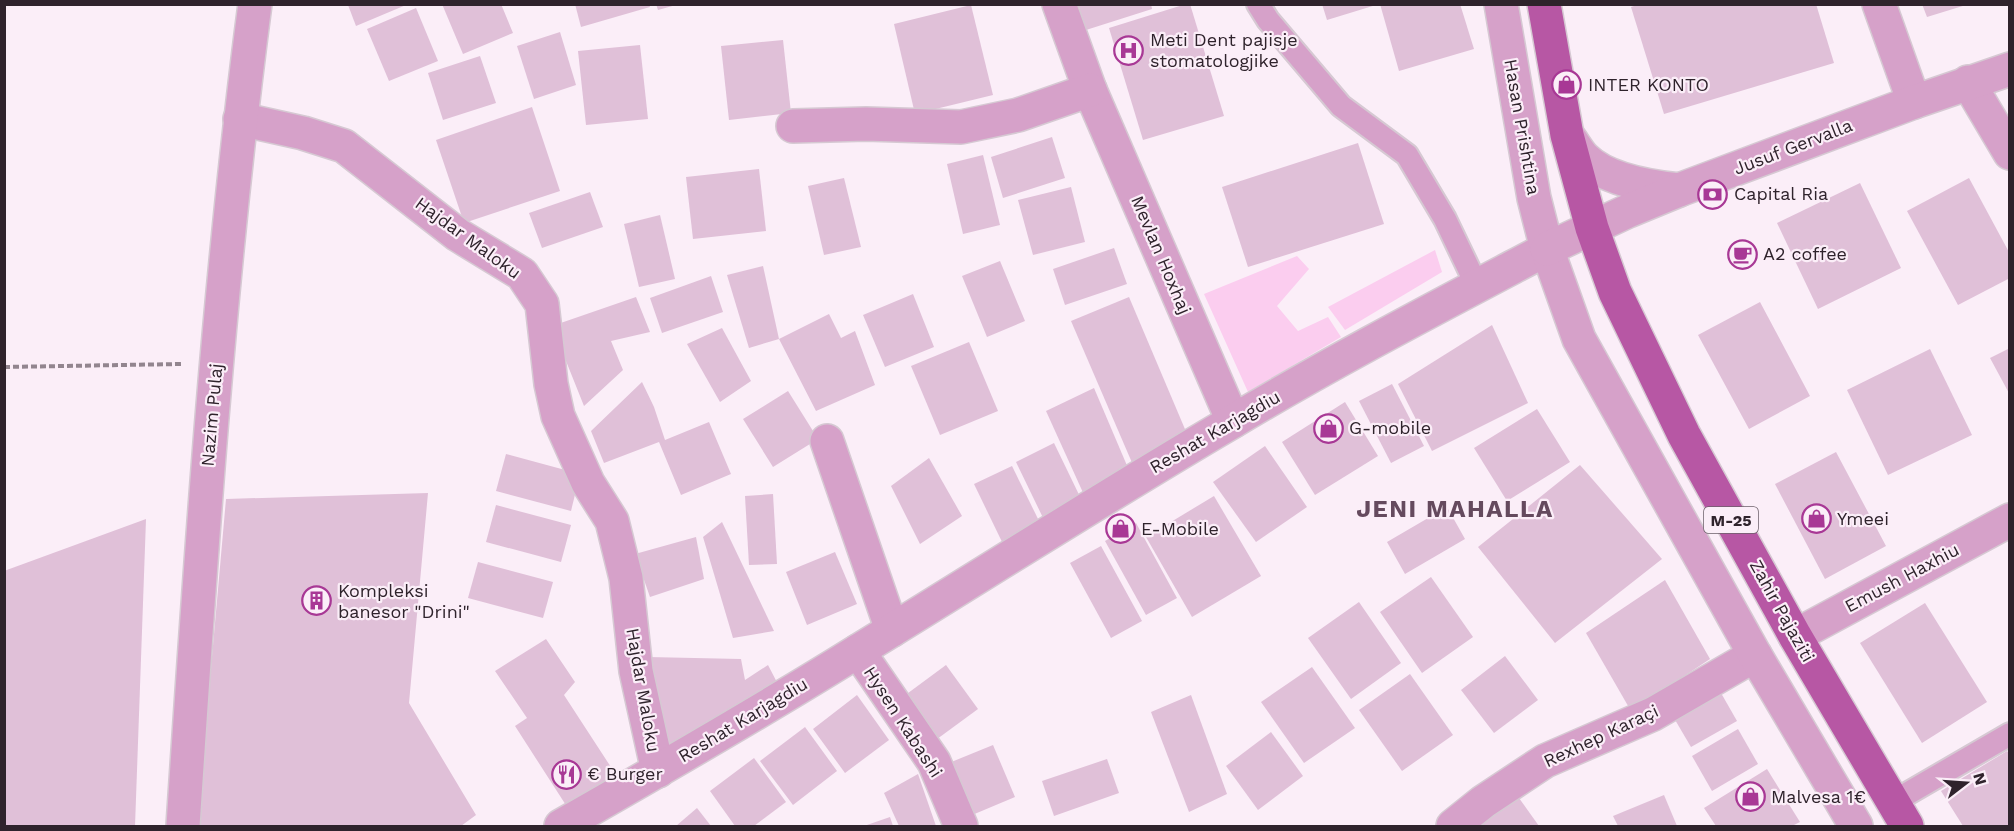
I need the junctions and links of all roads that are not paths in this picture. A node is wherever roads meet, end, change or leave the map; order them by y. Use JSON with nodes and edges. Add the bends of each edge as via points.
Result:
{"nodes":[{"id":1,"x":255,"y":4,"type":"edge"},
{"id":2,"x":1059,"y":4,"type":"edge"},
{"id":3,"x":1258,"y":4,"type":"edge"},
{"id":4,"x":1501,"y":4,"type":"edge"},
{"id":5,"x":1544,"y":4,"type":"edge"},
{"id":6,"x":1880,"y":4,"type":"edge"},
{"id":7,"x":2010,"y":69,"type":"edge"},
{"id":8,"x":1968,"y":82,"type":"junction"},
{"id":9,"x":1090,"y":90,"type":"junction"},
{"id":10,"x":1914,"y":102,"type":"junction"},
{"id":11,"x":240,"y":118,"type":"junction"},
{"id":12,"x":793,"y":126,"type":"dead end"},
{"id":13,"x":1567,"y":135,"type":"junction"},
{"id":14,"x":2010,"y":153,"type":"edge"},
{"id":15,"x":1679,"y":190,"type":"junction"},
{"id":16,"x":1592,"y":228,"type":"junction"},
{"id":17,"x":1547,"y":249,"type":"junction"},
{"id":18,"x":1477,"y":286,"type":"junction"},
{"id":19,"x":1233,"y":421,"type":"junction"},
{"id":20,"x":827,"y":441,"type":"dead end"},
{"id":21,"x":2010,"y":520,"type":"edge"},
{"id":22,"x":892,"y":630,"type":"junction"},
{"id":23,"x":1795,"y":636,"type":"junction"},
{"id":24,"x":858,"y":651,"type":"junction"},
{"id":25,"x":1755,"y":655,"type":"junction"},
{"id":26,"x":2010,"y":734,"type":"edge"},
{"id":27,"x":658,"y":771,"type":"junction"},
{"id":28,"x":1900,"y":814,"type":"edge"},
{"id":29,"x":183,"y":826,"type":"edge"},
{"id":30,"x":561,"y":826,"type":"edge"},
{"id":31,"x":961,"y":826,"type":"edge"},
{"id":32,"x":1453,"y":826,"type":"edge"},
{"id":33,"x":1856,"y":826,"type":"edge"}],
"edges":[{"from":1,"to":11,"type":"street","name":"Nazim Pulaj"},
{"from":2,"to":9,"type":"street","name":"Mevlan Hoxhaj"},
{"from":3,"to":18,"type":"lane","via":[[1341,106],[1407,155],[1445,219]]},
{"from":4,"to":17,"type":"street","name":"Hasan Prishtina"},
{"from":5,"to":13,"type":"main road","number":"M-25"},
{"from":6,"to":10,"type":"street"},
{"from":7,"to":8,"type":"street","name":"Jusuf Gervalla"},
{"from":8,"to":10,"type":"street","name":"Jusuf Gervalla"},
{"from":8,"to":14,"type":"street"},
{"from":9,"to":12,"type":"street","via":[[1018,115],[961,127]]},
{"from":9,"to":19,"type":"street","name":"Mevlan Hoxhaj"},
{"from":10,"to":15,"type":"street","name":"Jusuf Gervalla"},
{"from":11,"to":27,"type":"street","name":"Hajdar Maloku","via":[[344,146],[458,235],[522,274],[542,304],[558,416],[588,483],[612,521],[626,578],[636,671]]},
{"from":11,"to":29,"type":"street","name":"Nazim Pulaj","via":[[203,520]]},
{"from":13,"to":15,"type":"street","via":[[1585,159],[1602,170],[1626,180]]},
{"from":13,"to":16,"type":"main road","number":"M-25"},
{"from":15,"to":16,"type":"street","name":"Jusuf Gervalla"},
{"from":16,"to":17,"type":"street","name":"Jusuf Gervalla"},
{"from":16,"to":23,"type":"main road","name":"Zahir Pajaziti","number":"M-25","via":[[1615,292],[1684,435]]},
{"from":17,"to":18,"type":"street","name":"Reshat Karjagdiu"},
{"from":17,"to":25,"type":"street","via":[[1579,339]]},
{"from":18,"to":19,"type":"street","name":"Reshat Karjagdiu"},
{"from":19,"to":22,"type":"street","name":"Reshat Karjagdiu"},
{"from":20,"to":22,"type":"street"},
{"from":21,"to":23,"type":"street","name":"Emush Haxhiu"},
{"from":22,"to":24,"type":"street","name":"Reshat Karjagdiu"},
{"from":23,"to":28,"type":"main road","name":"Zahir Pajaziti","number":"M-25"},
{"from":24,"to":27,"type":"street","name":"Reshat Karjagdiu"},
{"from":24,"to":31,"type":"street","name":"Hysen Kabashi","via":[[934,762]]},
{"from":25,"to":32,"type":"street","name":"Rexhep Karaçi","via":[[1653,714],[1545,761]]},
{"from":25,"to":33,"type":"street"},
{"from":26,"to":28,"type":"lane"},
{"from":27,"to":30,"type":"street","name":"Reshat Karjagdiu"}]}
